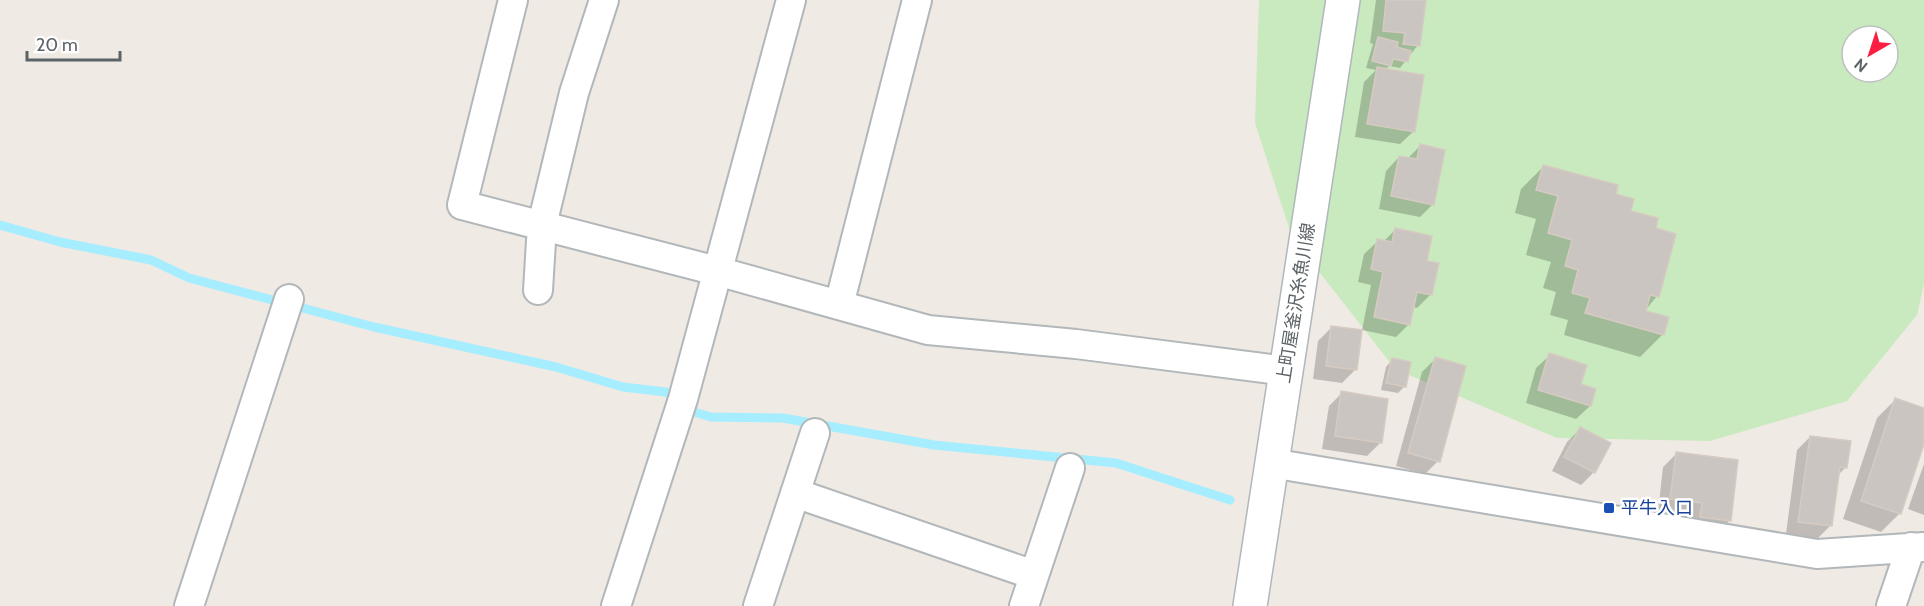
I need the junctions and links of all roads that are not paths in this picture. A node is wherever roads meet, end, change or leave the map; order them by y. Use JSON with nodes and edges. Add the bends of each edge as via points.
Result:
{"nodes":[{"id":1,"x":513,"y":0,"type":"edge"},
{"id":2,"x":604,"y":0,"type":"edge"},
{"id":3,"x":791,"y":0,"type":"edge"},
{"id":4,"x":917,"y":0,"type":"edge"},
{"id":5,"x":1342,"y":0,"type":"edge"},
{"id":6,"x":542,"y":225,"type":"junction"},
{"id":7,"x":717,"y":271,"type":"junction"},
{"id":8,"x":538,"y":290,"type":"dead end"},
{"id":9,"x":289,"y":299,"type":"dead end"},
{"id":10,"x":839,"y":305,"type":"junction"},
{"id":11,"x":1286,"y":371,"type":"junction"},
{"id":12,"x":815,"y":433,"type":"dead end"},
{"id":13,"x":1272,"y":463,"type":"junction"},
{"id":14,"x":1070,"y":468,"type":"dead end"},
{"id":15,"x":795,"y":493,"type":"junction"},
{"id":16,"x":1918,"y":547,"type":"edge"},
{"id":17,"x":1034,"y":575,"type":"junction"},
{"id":18,"x":189,"y":606,"type":"edge"},
{"id":19,"x":616,"y":606,"type":"edge"},
{"id":20,"x":758,"y":606,"type":"edge"},
{"id":21,"x":1024,"y":606,"type":"edge"},
{"id":22,"x":1250,"y":606,"type":"edge"},
{"id":23,"x":1891,"y":606,"type":"edge"}],
"edges":[{"from":1,"to":6,"type":"street","via":[[462,205]]},
{"from":2,"to":6,"type":"street","via":[[574,93]]},
{"from":3,"to":7,"type":"street"},
{"from":4,"to":10,"type":"street"},
{"from":5,"to":11,"type":"main road","name":"上町屋釜沢糸魚川線"},
{"from":6,"to":7,"type":"street"},
{"from":6,"to":8,"type":"street"},
{"from":7,"to":10,"type":"street"},
{"from":7,"to":19,"type":"street","via":[[683,399]]},
{"from":9,"to":18,"type":"street"},
{"from":10,"to":11,"type":"street","via":[[928,330]]},
{"from":11,"to":13,"type":"main road","name":"上町屋釜沢糸魚川線"},
{"from":12,"to":15,"type":"street"},
{"from":13,"to":16,"type":"street","via":[[1817,554]]},
{"from":13,"to":22,"type":"main road","name":"上町屋釜沢糸魚川線"},
{"from":14,"to":17,"type":"street"},
{"from":15,"to":17,"type":"street"},
{"from":15,"to":20,"type":"street"},
{"from":16,"to":23,"type":"street"},
{"from":17,"to":21,"type":"street"}]}
